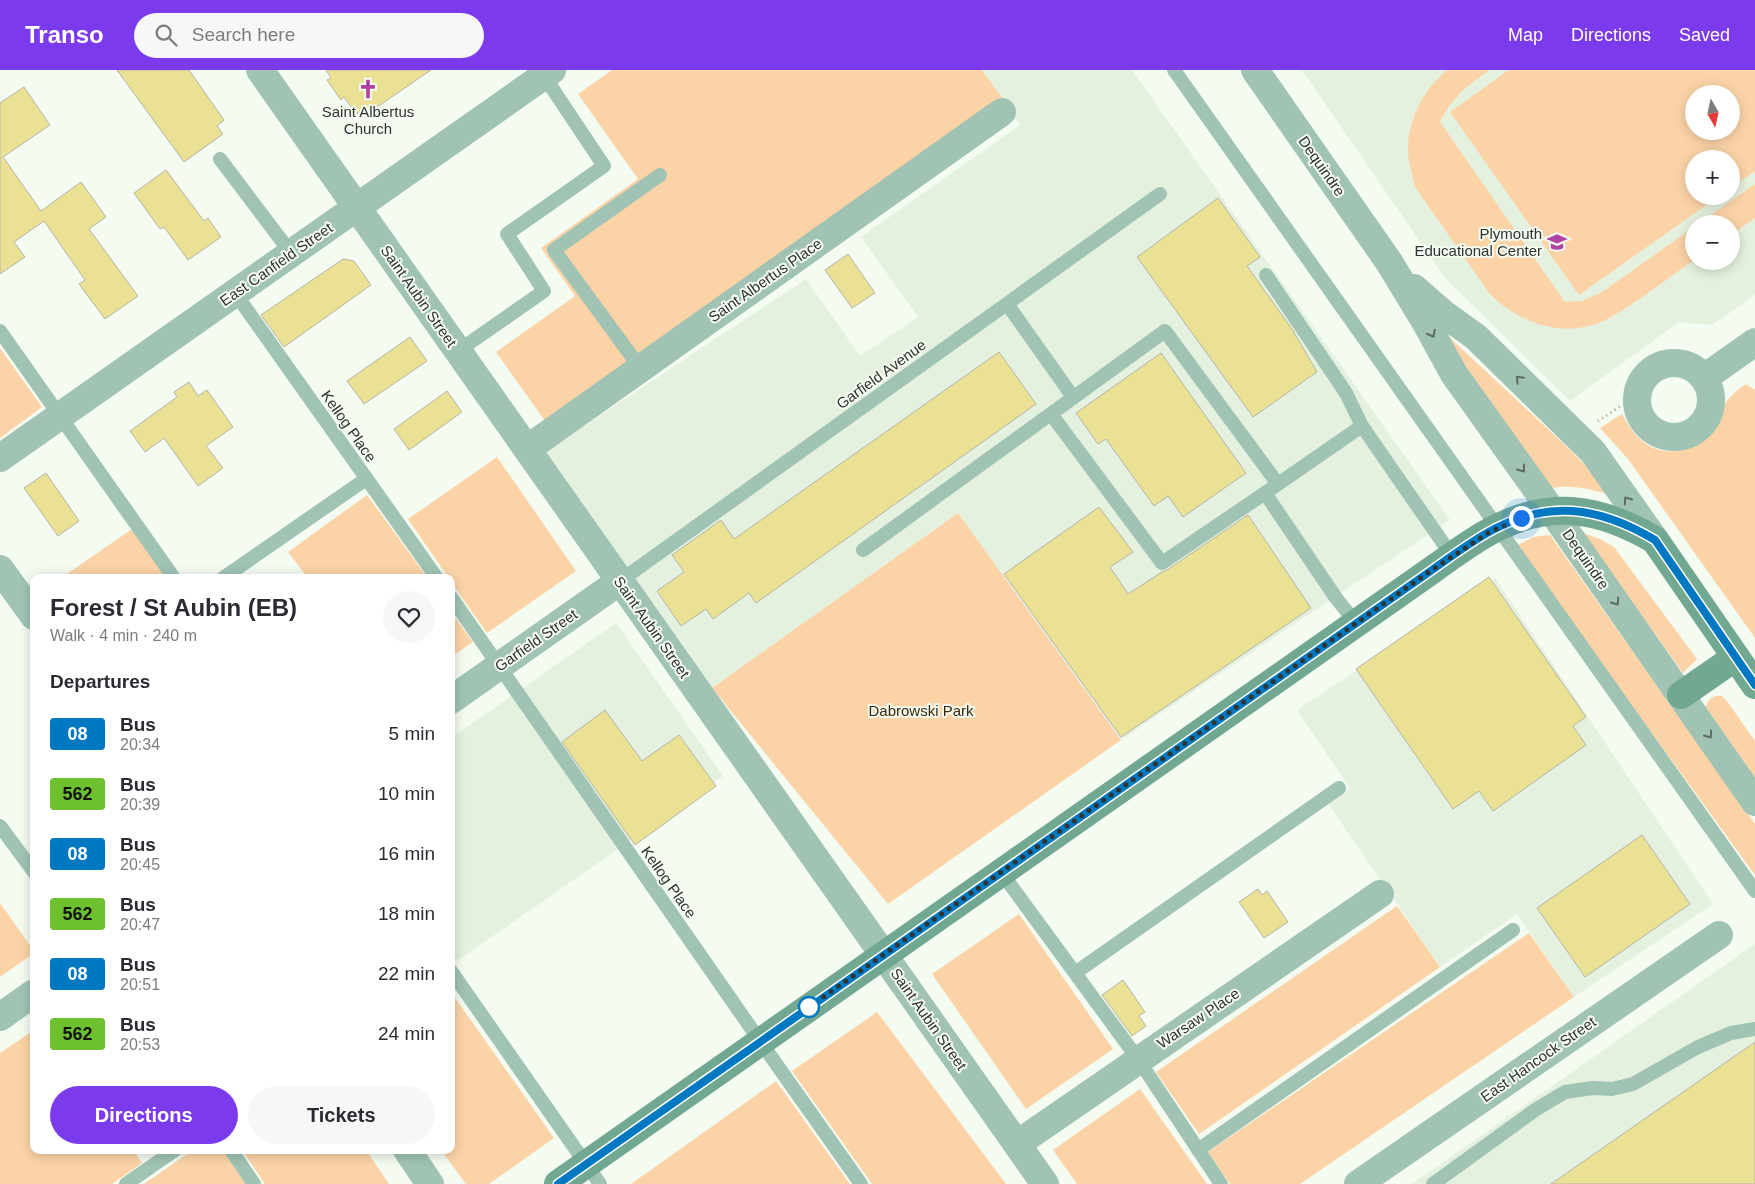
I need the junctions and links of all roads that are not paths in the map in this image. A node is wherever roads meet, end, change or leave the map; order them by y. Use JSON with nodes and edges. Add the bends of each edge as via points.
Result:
{"nodes":[{"id":1,"x":260,"y":70,"type":"edge"},
{"id":2,"x":1174,"y":70,"type":"edge"},
{"id":3,"x":1255,"y":70,"type":"edge"},
{"id":4,"x":548,"y":73,"type":"edge"},
{"id":5,"x":1002,"y":112,"type":"dead end"},
{"id":6,"x":220,"y":159,"type":"dead end"},
{"id":7,"x":660,"y":175,"type":"dead end"},
{"id":8,"x":1160,"y":194,"type":"dead end"},
{"id":9,"x":357,"y":207,"type":"junction"},
{"id":10,"x":291,"y":253,"type":"junction"},
{"id":11,"x":1390,"y":262,"type":"junction"},
{"id":12,"x":1266,"y":275,"type":"dead end"},
{"id":13,"x":235,"y":293,"type":"junction"},
{"id":14,"x":1007,"y":304,"type":"junction"},
{"id":15,"x":0,"y":331,"type":"edge"},
{"id":16,"x":1755,"y":342,"type":"edge"},
{"id":17,"x":458,"y":351,"type":"junction"},
{"id":18,"x":640,"y":368,"type":"junction"},
{"id":19,"x":1704,"y":378,"type":"junction"},
{"id":20,"x":1073,"y":397,"type":"junction"},
{"id":21,"x":1051,"y":414,"type":"junction"},
{"id":22,"x":60,"y":416,"type":"junction"},
{"id":23,"x":1362,"y":426,"type":"junction"},
{"id":24,"x":527,"y":449,"type":"junction"},
{"id":25,"x":0,"y":458,"type":"edge"},
{"id":26,"x":366,"y":479,"type":"junction"},
{"id":27,"x":1278,"y":484,"type":"junction"},
{"id":28,"x":1265,"y":494,"type":"junction"},
{"id":29,"x":1552,"y":511,"type":"junction"},
{"id":30,"x":1497,"y":529,"type":"junction"},
{"id":31,"x":1655,"y":540,"type":"junction"},
{"id":32,"x":863,"y":550,"type":"dead end"},
{"id":33,"x":1452,"y":556,"type":"junction"},
{"id":34,"x":0,"y":568,"type":"edge"},
{"id":35,"x":171,"y":574,"type":"edge"},
{"id":36,"x":229,"y":574,"type":"edge"},
{"id":37,"x":435,"y":574,"type":"edge"},
{"id":38,"x":620,"y":581,"type":"junction"},
{"id":39,"x":455,"y":602,"type":"edge"},
{"id":40,"x":30,"y":610,"type":"edge"},
{"id":41,"x":1356,"y":623,"type":"junction"},
{"id":42,"x":1736,"y":657,"type":"junction"},
{"id":43,"x":500,"y":666,"type":"junction"},
{"id":44,"x":1755,"y":685,"type":"edge"},
{"id":45,"x":1681,"y":695,"type":"junction"},
{"id":46,"x":455,"y":697,"type":"edge"},
{"id":47,"x":1338,"y":788,"type":"dead end"},
{"id":48,"x":1755,"y":802,"type":"edge"},
{"id":49,"x":0,"y":826,"type":"edge"},
{"id":50,"x":30,"y":867,"type":"edge"},
{"id":51,"x":1001,"y":872,"type":"junction"},
{"id":52,"x":1755,"y":891,"type":"edge"},
{"id":53,"x":1380,"y":894,"type":"dead end"},
{"id":54,"x":1513,"y":930,"type":"dead end"},
{"id":55,"x":1719,"y":935,"type":"dead end"},
{"id":56,"x":884,"y":955,"type":"junction"},
{"id":57,"x":1075,"y":973,"type":"junction"},
{"id":58,"x":455,"y":977,"type":"edge"},
{"id":59,"x":30,"y":996,"type":"edge"},
{"id":60,"x":0,"y":1017,"type":"edge"},
{"id":61,"x":1755,"y":1029,"type":"edge"},
{"id":62,"x":760,"y":1041,"type":"junction"},
{"id":63,"x":1138,"y":1060,"type":"junction"},
{"id":64,"x":1018,"y":1144,"type":"junction"},
{"id":65,"x":1198,"y":1150,"type":"junction"},
{"id":66,"x":169,"y":1154,"type":"edge"},
{"id":67,"x":234,"y":1154,"type":"edge"},
{"id":68,"x":410,"y":1154,"type":"edge"},
{"id":69,"x":593,"y":1174,"type":"edge"},
{"id":70,"x":126,"y":1184,"type":"edge"},
{"id":71,"x":254,"y":1184,"type":"edge"},
{"id":72,"x":430,"y":1184,"type":"edge"},
{"id":73,"x":558,"y":1184,"type":"edge"},
{"id":74,"x":861,"y":1184,"type":"edge"},
{"id":75,"x":1045,"y":1184,"type":"edge"},
{"id":76,"x":1221,"y":1184,"type":"edge"},
{"id":77,"x":1358,"y":1184,"type":"edge"},
{"id":78,"x":1433,"y":1184,"type":"edge"}],
"edges":[{"from":1,"to":9,"type":"street","name":"Saint Aubin Street"},
{"from":2,"to":30,"type":"lane"},
{"from":3,"to":11,"type":"street","name":"Dequindre"},
{"from":4,"to":9,"type":"street","name":"East Canfield Street"},
{"from":4,"to":17,"type":"lane","via":[[604,166],[507,234],[544,291]]},
{"from":5,"to":18,"type":"street","name":"Saint Albertus Place"},
{"from":6,"to":10,"type":"lane"},
{"from":7,"to":18,"type":"lane","via":[[554,250]]},
{"from":8,"to":14,"type":"lane","name":"Garfield Avenue"},
{"from":9,"to":10,"type":"street","name":"East Canfield Street"},
{"from":9,"to":17,"type":"street","name":"Saint Aubin Street"},
{"from":10,"to":13,"type":"street","name":"East Canfield Street"},
{"from":11,"to":29,"type":"street","name":"Dequindre","one_way":true,"via":[[1454,374]]},
{"from":31,"to":11,"type":"street","name":"Dequindre","one_way":true,"via":[[1593,452],[1476,337],[1425,299]]},
{"from":12,"to":23,"type":"lane","via":[[1346,393]]},
{"from":13,"to":22,"type":"street","name":"East Canfield Street"},
{"from":13,"to":26,"type":"lane","name":"Kellog Place"},
{"from":14,"to":20,"type":"lane"},
{"from":14,"to":38,"type":"lane","name":"Garfield Avenue"},
{"from":15,"to":22,"type":"lane"},
{"from":16,"to":19,"type":"street"},
{"from":17,"to":24,"type":"street","name":"Saint Aubin Street"},
{"from":18,"to":24,"type":"street","name":"Saint Albertus Place"},
{"from":19,"to":19,"type":"street","via":[[1710,389],[1711,402],[1701,425],[1691,433],[1679,437],[1666,436],[1644,423],[1637,401],[1638,389],[1652,370],[1662,365],[1685,364]]},
{"from":20,"to":21,"type":"lane"},
{"from":20,"to":27,"type":"lane","via":[[1165,331]]},
{"from":21,"to":28,"type":"lane","via":[[1162,563]]},
{"from":21,"to":32,"type":"lane"},
{"from":22,"to":25,"type":"street","name":"East Canfield Street"},
{"from":22,"to":35,"type":"lane"},
{"from":23,"to":27,"type":"lane"},
{"from":23,"to":33,"type":"lane"},
{"from":24,"to":38,"type":"street","name":"Saint Aubin Street"},
{"from":26,"to":36,"type":"lane"},
{"from":26,"to":37,"type":"lane","name":"Kellog Place"},
{"from":27,"to":28,"type":"lane"},
{"from":28,"to":41,"type":"lane"},
{"from":29,"to":30,"type":"main road","via":[[1521,518]]},
{"from":29,"to":31,"type":"main road","via":[[1597,514],[1632,526]]},
{"from":29,"to":45,"type":"street","name":"Dequindre","one_way":true},
{"from":30,"to":33,"type":"main road"},
{"from":30,"to":52,"type":"lane"},
{"from":31,"to":42,"type":"main road","name":"Dequindre"},
{"from":33,"to":41,"type":"main road"},
{"from":34,"to":40,"type":"street"},
{"from":38,"to":43,"type":"street","name":"Garfield Street"},
{"from":38,"to":56,"type":"street","name":"Saint Aubin Street"},
{"from":39,"to":43,"type":"lane","name":"Kellog Place"},
{"from":41,"to":51,"type":"main road"},
{"from":42,"to":44,"type":"main road","name":"Dequindre"},
{"from":42,"to":45,"type":"main road"},
{"from":43,"to":46,"type":"street","name":"Garfield Street"},
{"from":43,"to":62,"type":"lane","name":"Kellog Place"},
{"from":45,"to":48,"type":"street","name":"Dequindre","one_way":true},
{"from":47,"to":57,"type":"lane"},
{"from":49,"to":50,"type":"lane"},
{"from":51,"to":56,"type":"main road"},
{"from":51,"to":57,"type":"lane"},
{"from":53,"to":63,"type":"street","name":"Warsaw Place"},
{"from":54,"to":65,"type":"lane"},
{"from":55,"to":77,"type":"street","name":"East Hancock Street"},
{"from":56,"to":62,"type":"main road"},
{"from":56,"to":64,"type":"street","name":"Saint Aubin Street"},
{"from":57,"to":63,"type":"lane"},
{"from":58,"to":69,"type":"lane"},
{"from":59,"to":60,"type":"street"},
{"from":61,"to":78,"type":"lane","via":[[1731,1033],[1698,1047],[1633,1084],[1612,1089],[1565,1092]]},
{"from":62,"to":69,"type":"main road"},
{"from":62,"to":74,"type":"lane","name":"Kellog Place"},
{"from":63,"to":64,"type":"street","name":"Warsaw Place"},
{"from":63,"to":65,"type":"lane"},
{"from":64,"to":75,"type":"street","name":"Saint Aubin Street"},
{"from":65,"to":76,"type":"lane"},
{"from":66,"to":70,"type":"lane"},
{"from":67,"to":71,"type":"lane"},
{"from":68,"to":72,"type":"street"},
{"from":69,"to":73,"type":"main road"}]}
